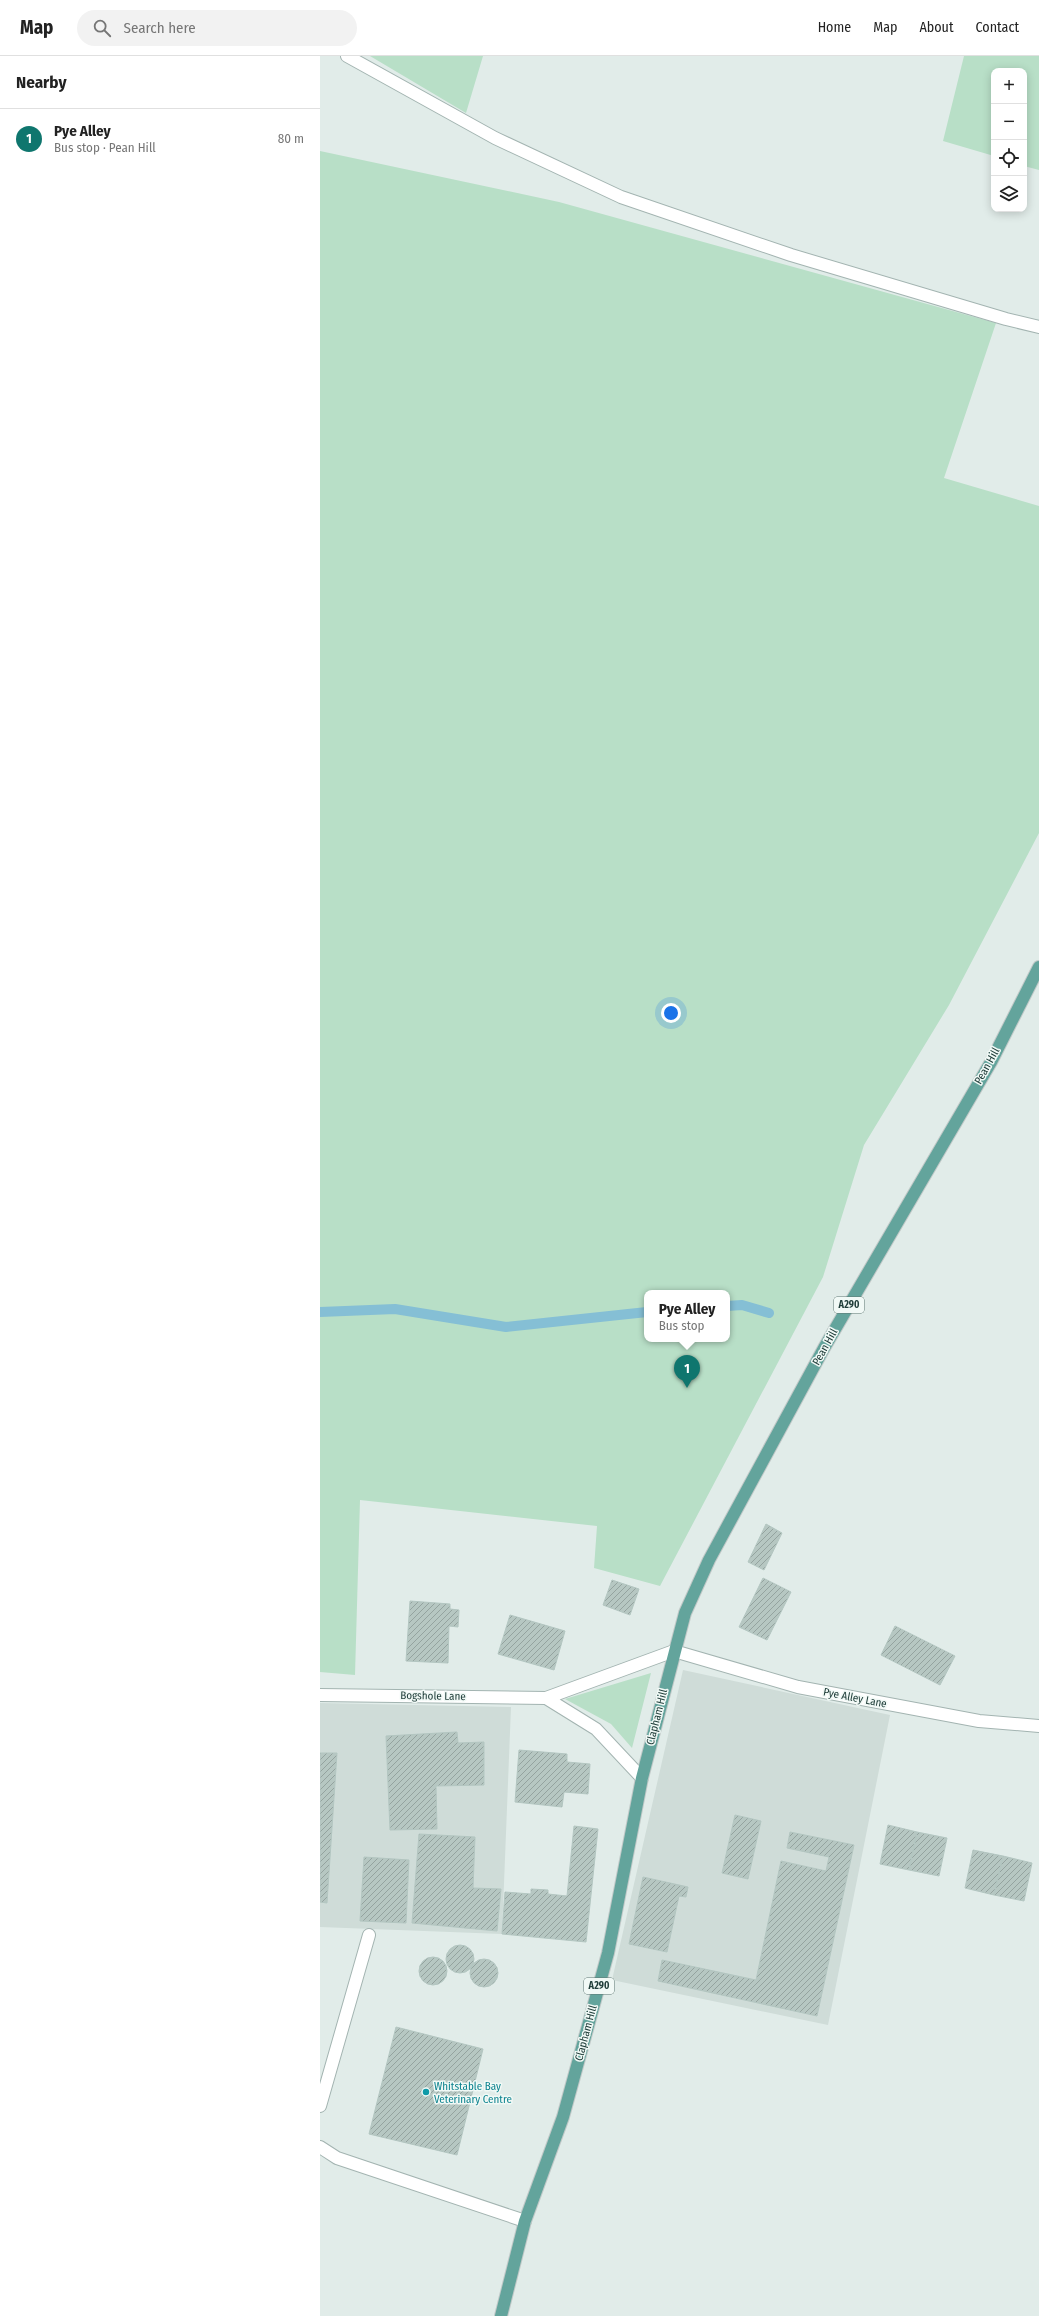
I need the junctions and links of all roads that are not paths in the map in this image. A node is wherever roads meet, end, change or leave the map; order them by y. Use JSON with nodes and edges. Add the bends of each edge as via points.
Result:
{"nodes":[{"id":1,"x":347,"y":56,"type":"edge"},
{"id":2,"x":1039,"y":327,"type":"edge"},
{"id":3,"x":1039,"y":967,"type":"edge"},
{"id":4,"x":674,"y":1651,"type":"junction"},
{"id":5,"x":320,"y":1695,"type":"edge"},
{"id":6,"x":546,"y":1698,"type":"junction"},
{"id":7,"x":1039,"y":1726,"type":"edge"},
{"id":8,"x":642,"y":1778,"type":"junction"},
{"id":9,"x":368,"y":1935,"type":"dead end"},
{"id":10,"x":320,"y":2106,"type":"edge"},
{"id":11,"x":320,"y":2147,"type":"edge"},
{"id":12,"x":525,"y":2221,"type":"junction"},
{"id":13,"x":501,"y":2316,"type":"edge"}],
"edges":[{"from":1,"to":2,"type":"street","via":[[495,138],[621,197],[791,255]]},
{"from":3,"to":4,"type":"main road","name":"Pean Hill","number":"A290","via":[[990,1062],[824,1348],[709,1560],[685,1613]]},
{"from":4,"to":6,"type":"street","name":"Bogshole Lane"},
{"from":4,"to":7,"type":"street","name":"Pye Alley Lane","via":[[798,1687],[979,1721]]},
{"from":4,"to":8,"type":"main road","name":"Clapham Hill","number":"A290"},
{"from":5,"to":6,"type":"street","name":"Bogshole Lane"},
{"from":6,"to":8,"type":"street","via":[[596,1728]]},
{"from":8,"to":12,"type":"main road","name":"Clapham Hill","number":"A290","via":[[608,1953],[563,2117]]},
{"from":9,"to":10,"type":"street"},
{"from":11,"to":12,"type":"street","via":[[337,2158]]},
{"from":12,"to":13,"type":"main road","name":"Clapham Hill","number":"A290"}]}
